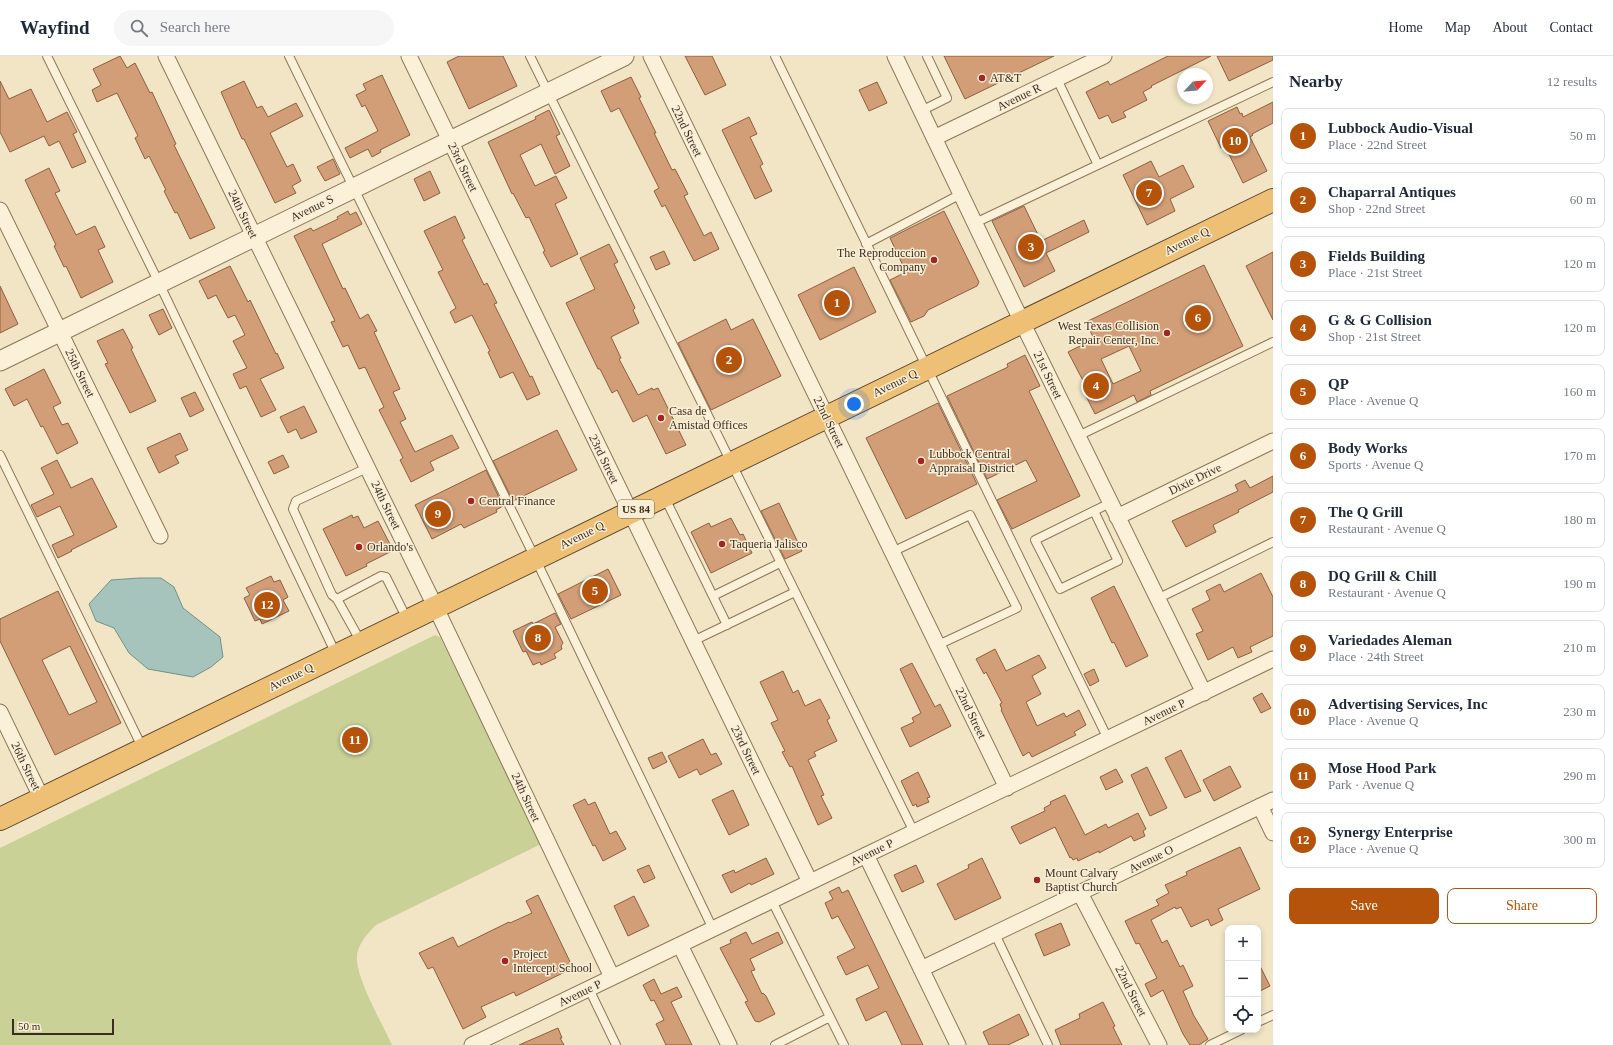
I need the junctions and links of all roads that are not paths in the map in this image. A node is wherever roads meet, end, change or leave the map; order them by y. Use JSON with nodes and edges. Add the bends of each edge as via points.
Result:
{"nodes":[{"id":1,"x":47,"y":56,"type":"edge"},
{"id":2,"x":166,"y":56,"type":"edge"},
{"id":3,"x":289,"y":56,"type":"edge"},
{"id":4,"x":409,"y":56,"type":"edge"},
{"id":5,"x":530,"y":56,"type":"edge"},
{"id":6,"x":624,"y":56,"type":"edge"},
{"id":7,"x":651,"y":56,"type":"edge"},
{"id":8,"x":775,"y":56,"type":"edge"},
{"id":9,"x":895,"y":56,"type":"edge"},
{"id":10,"x":927,"y":56,"type":"edge"},
{"id":11,"x":1104,"y":56,"type":"edge"},
{"id":12,"x":1057,"y":79,"type":"junction"},
{"id":13,"x":1273,"y":82,"type":"edge"},
{"id":14,"x":549,"y":93,"type":"junction"},
{"id":15,"x":921,"y":110,"type":"junction"},
{"id":16,"x":934,"y":138,"type":"junction"},
{"id":17,"x":451,"y":140,"type":"junction"},
{"id":18,"x":1098,"y":165,"type":"junction"},
{"id":19,"x":353,"y":188,"type":"junction"},
{"id":20,"x":961,"y":194,"type":"junction"},
{"id":21,"x":1273,"y":200,"type":"edge"},
{"id":22,"x":0,"y":210,"type":"edge"},
{"id":23,"x":975,"y":223,"type":"junction"},
{"id":24,"x":254,"y":237,"type":"junction"},
{"id":25,"x":866,"y":244,"type":"junction"},
{"id":26,"x":159,"y":283,"type":"junction"},
{"id":27,"x":1022,"y":322,"type":"junction"},
{"id":28,"x":60,"y":332,"type":"junction"},
{"id":29,"x":1273,"y":342,"type":"edge"},
{"id":30,"x":0,"y":360,"type":"edge"},
{"id":31,"x":926,"y":368,"type":"junction"},
{"id":32,"x":826,"y":416,"type":"junction"},
{"id":33,"x":1078,"y":436,"type":"junction"},
{"id":34,"x":1273,"y":441,"type":"edge"},
{"id":35,"x":0,"y":455,"type":"edge"},
{"id":36,"x":730,"y":463,"type":"junction"},
{"id":37,"x":367,"y":468,"type":"junction"},
{"id":38,"x":664,"y":495,"type":"junction"},
{"id":39,"x":1110,"y":503,"type":"junction"},
{"id":40,"x":1094,"y":511,"type":"junction"},
{"id":41,"x":630,"y":512,"type":"junction"},
{"id":42,"x":1117,"y":517,"type":"junction"},
{"id":43,"x":160,"y":536,"type":"dead end"},
{"id":44,"x":1273,"y":542,"type":"edge"},
{"id":45,"x":892,"y":552,"type":"junction"},
{"id":46,"x":535,"y":558,"type":"junction"},
{"id":47,"x":780,"y":563,"type":"junction"},
{"id":48,"x":795,"y":592,"type":"junction"},
{"id":49,"x":713,"y":596,"type":"junction"},
{"id":50,"x":338,"y":599,"type":"junction"},
{"id":51,"x":1157,"y":599,"type":"junction"},
{"id":52,"x":435,"y":606,"type":"junction"},
{"id":53,"x":407,"y":620,"type":"junction"},
{"id":54,"x":727,"y":625,"type":"junction"},
{"id":55,"x":693,"y":642,"type":"junction"},
{"id":56,"x":361,"y":643,"type":"junction"},
{"id":57,"x":938,"y":645,"type":"junction"},
{"id":58,"x":336,"y":655,"type":"junction"},
{"id":59,"x":1273,"y":659,"type":"edge"},
{"id":60,"x":1204,"y":693,"type":"junction"},
{"id":61,"x":0,"y":713,"type":"edge"},
{"id":62,"x":1108,"y":739,"type":"junction"},
{"id":63,"x":144,"y":749,"type":"junction"},
{"id":64,"x":1007,"y":788,"type":"junction"},
{"id":65,"x":42,"y":799,"type":"junction"},
{"id":66,"x":1267,"y":803,"type":"edge"},
{"id":67,"x":0,"y":820,"type":"edge"},
{"id":68,"x":914,"y":832,"type":"junction"},
{"id":69,"x":1273,"y":833,"type":"edge"},
{"id":70,"x":866,"y":855,"type":"junction"},
{"id":71,"x":810,"y":882,"type":"junction"},
{"id":72,"x":1080,"y":893,"type":"junction"},
{"id":73,"x":772,"y":901,"type":"junction"},
{"id":74,"x":713,"y":929,"type":"junction"},
{"id":75,"x":995,"y":934,"type":"junction"},
{"id":76,"x":680,"y":945,"type":"junction"},
{"id":77,"x":921,"y":969,"type":"junction"},
{"id":78,"x":612,"y":978,"type":"junction"},
{"id":79,"x":589,"y":989,"type":"junction"},
{"id":80,"x":1273,"y":1015,"type":"edge"},
{"id":81,"x":830,"y":1017,"type":"junction"},
{"id":82,"x":1261,"y":1021,"type":"edge"},
{"id":83,"x":1235,"y":1033,"type":"edge"},
{"id":84,"x":495,"y":1040,"type":"edge"},
{"id":85,"x":472,"y":1045,"type":"edge"},
{"id":86,"x":616,"y":1045,"type":"edge"},
{"id":87,"x":729,"y":1045,"type":"edge"},
{"id":88,"x":775,"y":1045,"type":"edge"},
{"id":89,"x":844,"y":1045,"type":"edge"},
{"id":90,"x":958,"y":1045,"type":"edge"},
{"id":91,"x":1048,"y":1045,"type":"edge"},
{"id":92,"x":1159,"y":1045,"type":"edge"},
{"id":93,"x":1210,"y":1045,"type":"edge"}],
"edges":[{"from":1,"to":26,"type":"lane"},
{"from":2,"to":24,"type":"street","name":"24th Street"},
{"from":3,"to":19,"type":"lane"},
{"from":4,"to":17,"type":"street","name":"23rd Street"},
{"from":5,"to":14,"type":"lane"},
{"from":6,"to":14,"type":"street","name":"Avenue S"},
{"from":7,"to":32,"type":"street","name":"22nd Street"},
{"from":8,"to":25,"type":"lane"},
{"from":9,"to":15,"type":"street","name":"21st Street"},
{"from":10,"to":15,"type":"lane","via":[[947,98]]},
{"from":11,"to":12,"type":"street","name":"Avenue R"},
{"from":12,"to":16,"type":"street","name":"Avenue R"},
{"from":12,"to":18,"type":"lane"},
{"from":13,"to":18,"type":"lane"},
{"from":14,"to":17,"type":"street","name":"Avenue S"},
{"from":14,"to":36,"type":"lane"},
{"from":15,"to":16,"type":"street","name":"21st Street"},
{"from":16,"to":20,"type":"street","name":"21st Street"},
{"from":17,"to":19,"type":"street","name":"Avenue S"},
{"from":17,"to":41,"type":"street","name":"23rd Street"},
{"from":18,"to":23,"type":"lane"},
{"from":19,"to":24,"type":"street","name":"Avenue S"},
{"from":19,"to":46,"type":"lane"},
{"from":20,"to":23,"type":"street","name":"21st Street"},
{"from":20,"to":25,"type":"lane"},
{"from":21,"to":27,"type":"highway","name":"Avenue Q","number":"US 84"},
{"from":22,"to":28,"type":"street","name":"25th Street"},
{"from":23,"to":27,"type":"street","name":"21st Street"},
{"from":24,"to":26,"type":"street","name":"Avenue S"},
{"from":24,"to":37,"type":"street","name":"24th Street"},
{"from":25,"to":31,"type":"lane"},
{"from":26,"to":28,"type":"street","name":"Avenue S"},
{"from":26,"to":58,"type":"lane"},
{"from":27,"to":31,"type":"highway","name":"Avenue Q","number":"US 84"},
{"from":27,"to":33,"type":"street","name":"21st Street"},
{"from":28,"to":30,"type":"street","name":"Avenue S"},
{"from":28,"to":43,"type":"street","name":"25th Street"},
{"from":29,"to":33,"type":"lane"},
{"from":31,"to":32,"type":"highway","name":"Avenue Q","number":"US 84"},
{"from":31,"to":62,"type":"lane"},
{"from":32,"to":36,"type":"highway","name":"Avenue Q","number":"US 84"},
{"from":32,"to":45,"type":"street","name":"22nd Street"},
{"from":33,"to":39,"type":"street","name":"21st Street"},
{"from":34,"to":42,"type":"street","name":"Dixie Drive"},
{"from":35,"to":63,"type":"lane"},
{"from":36,"to":38,"type":"highway","name":"Avenue Q","number":"US 84"},
{"from":36,"to":47,"type":"lane"},
{"from":37,"to":50,"type":"lane","via":[[296,501],[292,509],[332,595]]},
{"from":37,"to":52,"type":"street","name":"24th Street"},
{"from":38,"to":41,"type":"highway","name":"Avenue Q","number":"US 84"},
{"from":38,"to":49,"type":"lane"},
{"from":39,"to":40,"type":"lane"},
{"from":39,"to":42,"type":"street","name":"21st Street"},
{"from":40,"to":40,"type":"lane","via":[[1035,540],[1060,589],[1118,561]]},
{"from":41,"to":46,"type":"highway","name":"Avenue Q","number":"US 84"},
{"from":41,"to":55,"type":"street","name":"23rd Street"},
{"from":42,"to":51,"type":"street","name":"21st Street"},
{"from":44,"to":51,"type":"lane"},
{"from":45,"to":57,"type":"street","name":"22nd Street"},
{"from":45,"to":57,"type":"lane","via":[[970,515],[1017,608]]},
{"from":46,"to":52,"type":"highway","name":"Avenue Q","number":"US 84"},
{"from":46,"to":74,"type":"lane"},
{"from":47,"to":48,"type":"lane"},
{"from":47,"to":49,"type":"lane"},
{"from":48,"to":54,"type":"lane"},
{"from":48,"to":68,"type":"lane"},
{"from":49,"to":54,"type":"lane"},
{"from":50,"to":53,"type":"lane","via":[[381,576],[386,577]]},
{"from":50,"to":56,"type":"lane"},
{"from":51,"to":60,"type":"street","name":"21st Street"},
{"from":52,"to":53,"type":"highway","name":"Avenue Q","number":"US 84"},
{"from":52,"to":78,"type":"street","name":"24th Street"},
{"from":53,"to":56,"type":"highway","name":"Avenue Q","number":"US 84"},
{"from":54,"to":55,"type":"lane"},
{"from":55,"to":71,"type":"street","name":"23rd Street"},
{"from":56,"to":58,"type":"highway","name":"Avenue Q","number":"US 84"},
{"from":57,"to":64,"type":"street","name":"22nd Street"},
{"from":58,"to":63,"type":"highway","name":"Avenue Q","number":"US 84"},
{"from":59,"to":60,"type":"street","name":"Avenue P"},
{"from":60,"to":62,"type":"street","name":"Avenue P"},
{"from":61,"to":65,"type":"street","name":"26th Street"},
{"from":62,"to":64,"type":"street","name":"Avenue P"},
{"from":63,"to":65,"type":"highway","name":"Avenue Q","number":"US 84"},
{"from":64,"to":68,"type":"street","name":"Avenue P"},
{"from":65,"to":67,"type":"highway","name":"Avenue Q","number":"US 84"},
{"from":66,"to":69,"type":"street"},
{"from":66,"to":72,"type":"street","name":"Avenue O"},
{"from":68,"to":70,"type":"street","name":"Avenue P"},
{"from":70,"to":71,"type":"street","name":"Avenue P"},
{"from":70,"to":77,"type":"street"},
{"from":71,"to":73,"type":"street","name":"Avenue P"},
{"from":72,"to":75,"type":"street","name":"Avenue O"},
{"from":72,"to":92,"type":"street","name":"22nd Street"},
{"from":73,"to":74,"type":"street","name":"Avenue P"},
{"from":73,"to":81,"type":"lane"},
{"from":74,"to":76,"type":"street","name":"Avenue P"},
{"from":75,"to":77,"type":"street","name":"Avenue O"},
{"from":75,"to":91,"type":"lane"},
{"from":76,"to":78,"type":"street","name":"Avenue P"},
{"from":76,"to":87,"type":"street"},
{"from":77,"to":90,"type":"street"},
{"from":78,"to":79,"type":"street","name":"Avenue P"},
{"from":79,"to":84,"type":"street","name":"Avenue P"},
{"from":79,"to":86,"type":"lane"},
{"from":80,"to":82,"type":"lane"},
{"from":81,"to":88,"type":"lane"},
{"from":81,"to":89,"type":"lane"},
{"from":83,"to":93,"type":"lane"},
{"from":84,"to":85,"type":"street","name":"Avenue P"}]}
